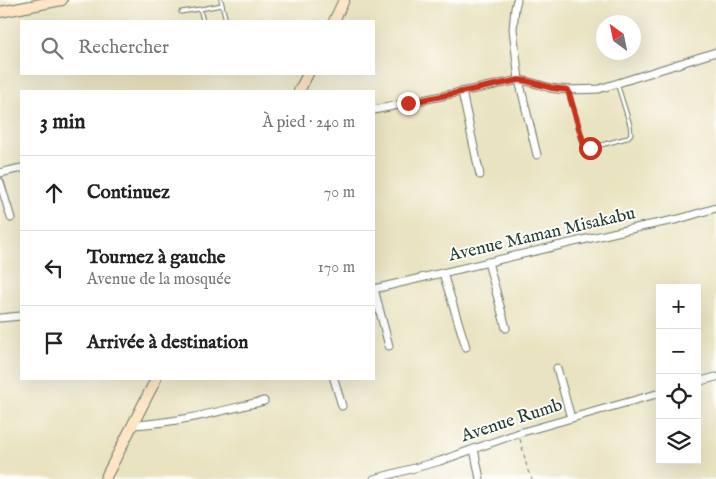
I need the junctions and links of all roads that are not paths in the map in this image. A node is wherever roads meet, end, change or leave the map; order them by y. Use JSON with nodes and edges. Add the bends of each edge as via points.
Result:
{"nodes":[{"id":1,"x":62,"y":0,"type":"edge"},
{"id":2,"x":221,"y":0,"type":"edge"},
{"id":3,"x":344,"y":0,"type":"edge"},
{"id":4,"x":517,"y":0,"type":"edge"},
{"id":5,"x":222,"y":5,"type":"junction"},
{"id":6,"x":200,"y":9,"type":"junction"},
{"id":7,"x":0,"y":12,"type":"edge"},
{"id":8,"x":181,"y":12,"type":"dead end"},
{"id":9,"x":203,"y":20,"type":"edge"},
{"id":10,"x":226,"y":20,"type":"edge"},
{"id":11,"x":334,"y":20,"type":"edge"},
{"id":12,"x":716,"y":52,"type":"edge"},
{"id":13,"x":307,"y":75,"type":"edge"},
{"id":14,"x":519,"y":80,"type":"junction"},
{"id":15,"x":617,"y":83,"type":"junction"},
{"id":16,"x":300,"y":90,"type":"edge"},
{"id":17,"x":568,"y":90,"type":"junction"},
{"id":18,"x":462,"y":92,"type":"junction"},
{"id":19,"x":375,"y":110,"type":"edge"},
{"id":20,"x":537,"y":154,"type":"dead end"},
{"id":21,"x":20,"y":168,"type":"edge"},
{"id":22,"x":0,"y":173,"type":"edge"},
{"id":23,"x":480,"y":175,"type":"dead end"},
{"id":24,"x":0,"y":182,"type":"edge"},
{"id":25,"x":716,"y":208,"type":"edge"},
{"id":26,"x":11,"y":218,"type":"dead end"},
{"id":27,"x":488,"y":262,"type":"junction"},
{"id":28,"x":443,"y":273,"type":"junction"},
{"id":29,"x":375,"y":289,"type":"edge"},
{"id":30,"x":375,"y":293,"type":"edge"},
{"id":31,"x":20,"y":316,"type":"edge"},
{"id":32,"x":0,"y":318,"type":"edge"},
{"id":33,"x":506,"y":328,"type":"dead end"},
{"id":34,"x":388,"y":346,"type":"dead end"},
{"id":35,"x":466,"y":347,"type":"dead end"},
{"id":36,"x":557,"y":368,"type":"dead end"},
{"id":37,"x":716,"y":377,"type":"edge"},
{"id":38,"x":156,"y":380,"type":"edge"},
{"id":39,"x":334,"y":380,"type":"edge"},
{"id":40,"x":701,"y":381,"type":"edge"},
{"id":41,"x":656,"y":394,"type":"edge"},
{"id":42,"x":264,"y":401,"type":"dead end"},
{"id":43,"x":342,"y":406,"type":"dead end"},
{"id":44,"x":572,"y":418,"type":"junction"},
{"id":45,"x":133,"y":425,"type":"junction"},
{"id":46,"x":474,"y":449,"type":"junction"},
{"id":47,"x":384,"y":478,"type":"edge"},
{"id":48,"x":105,"y":479,"type":"edge"},
{"id":49,"x":374,"y":479,"type":"edge"},
{"id":50,"x":480,"y":479,"type":"edge"}],
"edges":[{"from":1,"to":7,"type":"street"},
{"from":2,"to":5,"type":"lane"},
{"from":3,"to":11,"type":"street"},
{"from":4,"to":14,"type":"street","via":[[513,29]]},
{"from":5,"to":6,"type":"lane"},
{"from":5,"to":10,"type":"lane"},
{"from":6,"to":8,"type":"lane"},
{"from":6,"to":9,"type":"lane"},
{"from":12,"to":15,"type":"street"},
{"from":13,"to":16,"type":"street"},
{"from":14,"to":17,"type":"street"},
{"from":14,"to":18,"type":"street"},
{"from":14,"to":20,"type":"street"},
{"from":15,"to":17,"type":"street","via":[[599,89]]},
{"from":15,"to":17,"type":"lane","via":[[631,134],[590,148],[584,145]]},
{"from":18,"to":19,"type":"street"},
{"from":18,"to":23,"type":"street"},
{"from":21,"to":22,"type":"street"},
{"from":24,"to":26,"type":"street"},
{"from":25,"to":27,"type":"street","name":"Avenue Maman Misakabu"},
{"from":27,"to":28,"type":"street","name":"Avenue Maman Misakabu"},
{"from":27,"to":33,"type":"street"},
{"from":28,"to":29,"type":"street","name":"Avenue Maman Misakabu"},
{"from":28,"to":35,"type":"street"},
{"from":30,"to":34,"type":"street"},
{"from":31,"to":32,"type":"street"},
{"from":36,"to":44,"type":"street"},
{"from":37,"to":40,"type":"street"},
{"from":38,"to":45,"type":"street"},
{"from":39,"to":43,"type":"street"},
{"from":41,"to":44,"type":"street","name":"Avenue Rumb"},
{"from":42,"to":45,"type":"street","via":[[158,424]]},
{"from":44,"to":46,"type":"street","name":"Avenue Rumb"},
{"from":45,"to":48,"type":"street"},
{"from":46,"to":47,"type":"street","name":"Avenue Rumb"},
{"from":46,"to":50,"type":"street"},
{"from":47,"to":49,"type":"street","name":"Avenue Rumb"}]}
